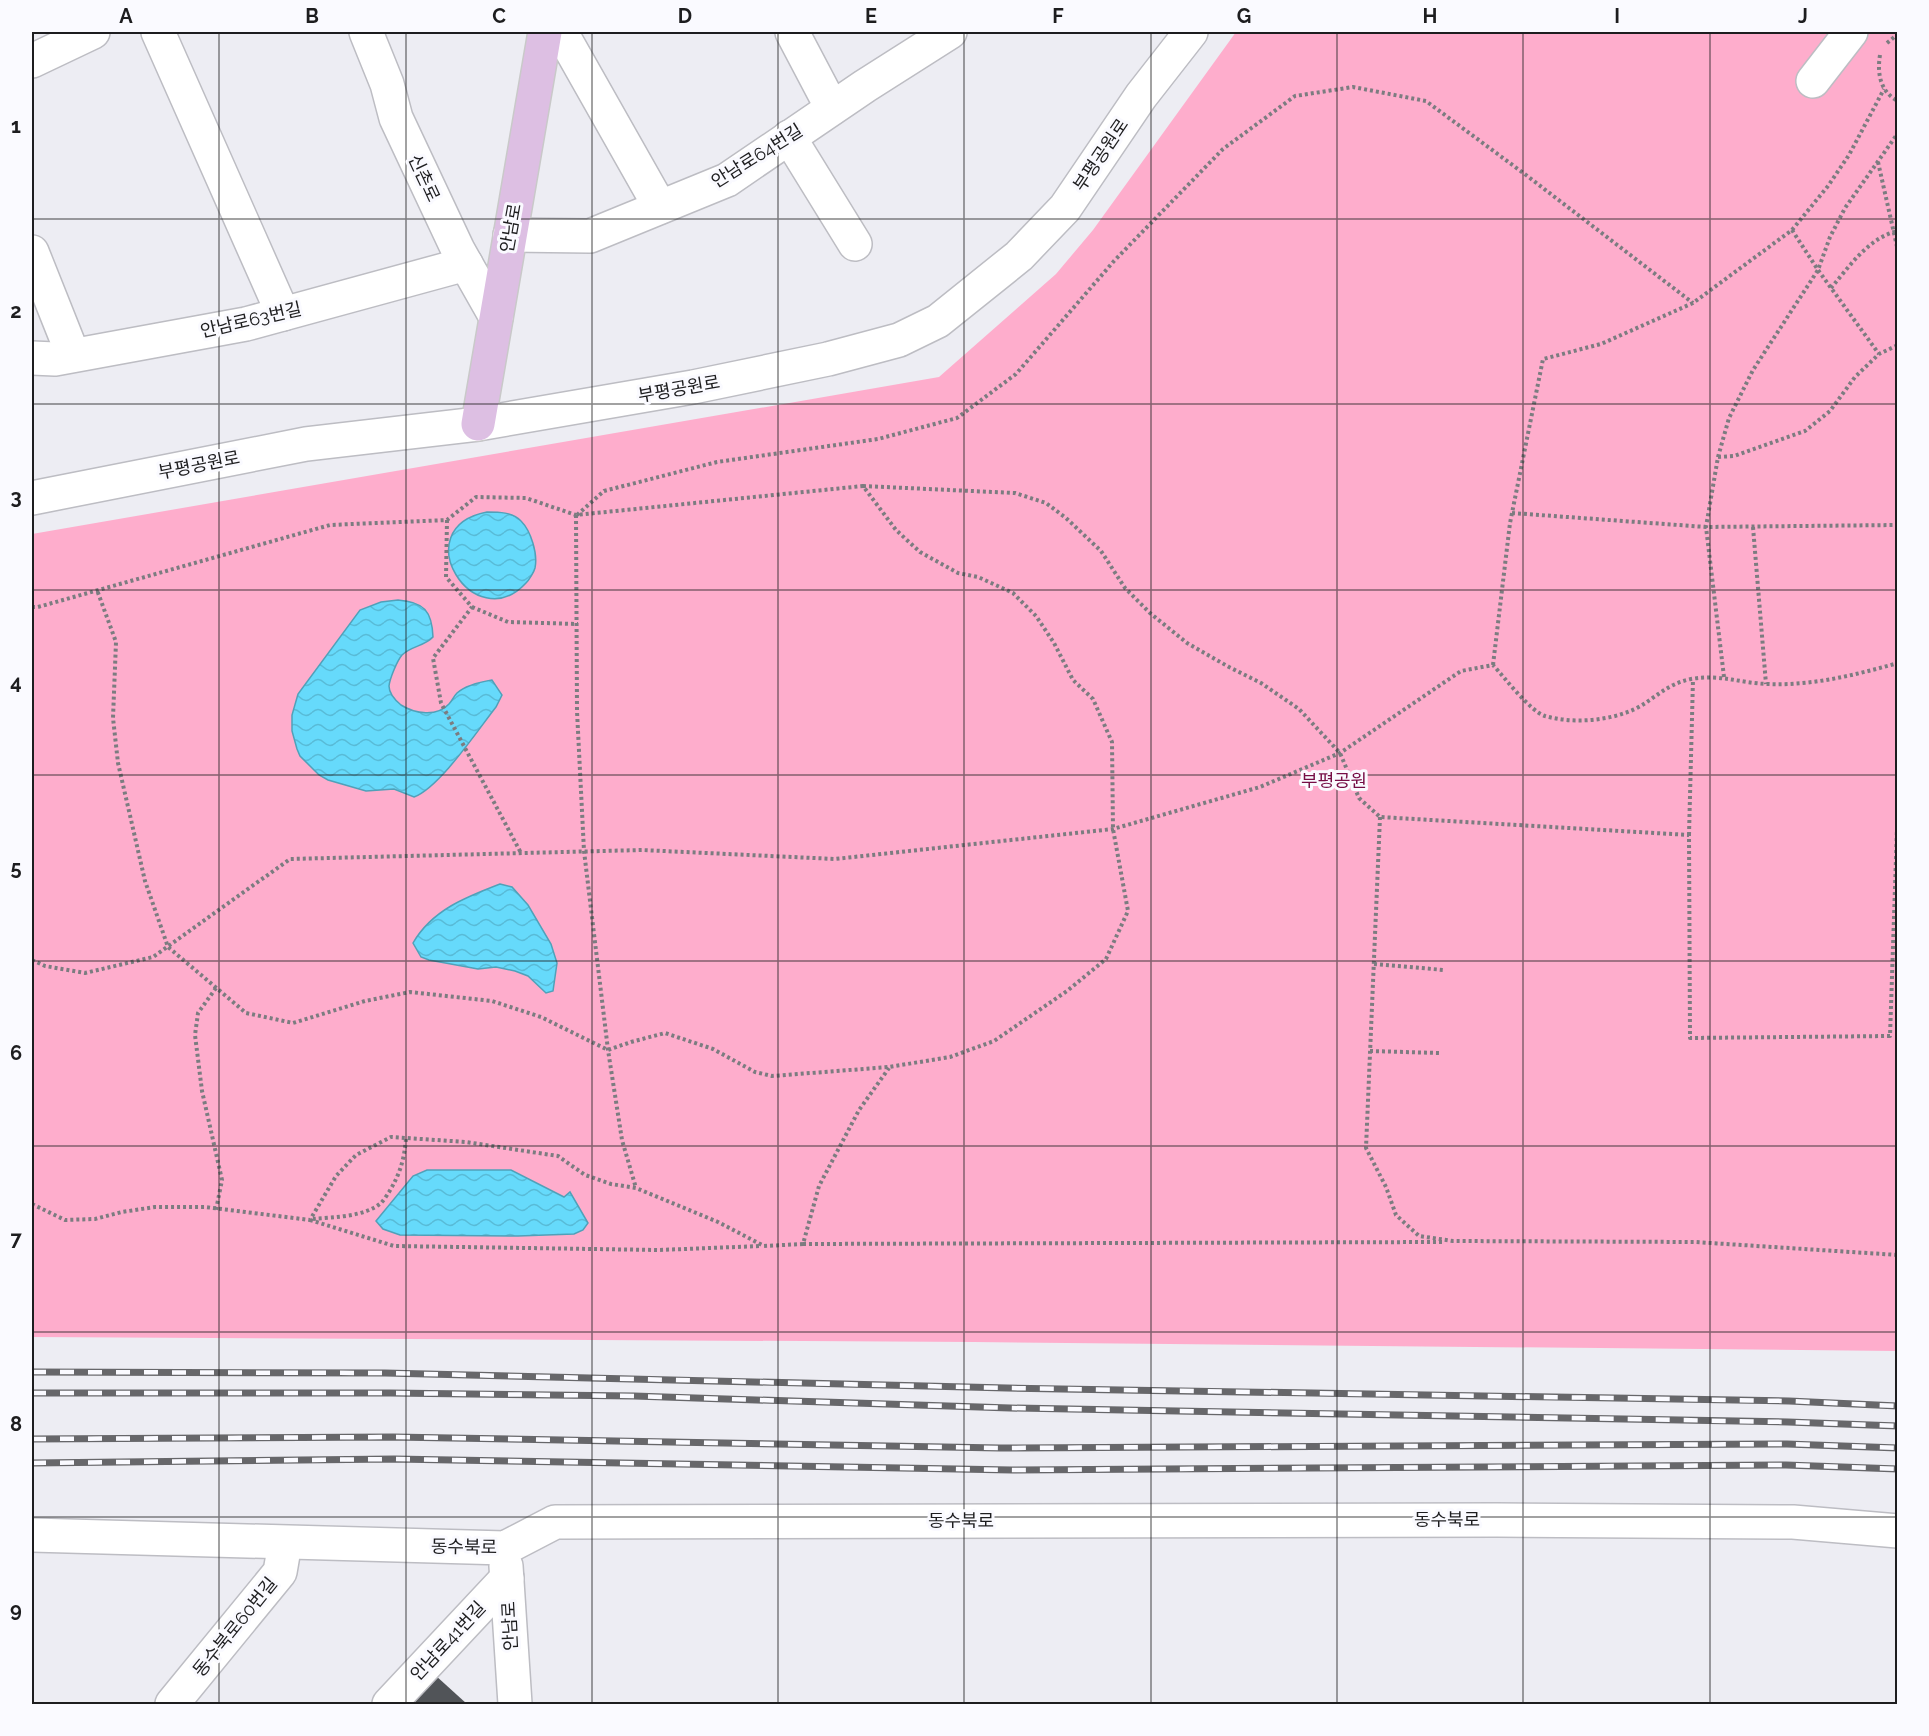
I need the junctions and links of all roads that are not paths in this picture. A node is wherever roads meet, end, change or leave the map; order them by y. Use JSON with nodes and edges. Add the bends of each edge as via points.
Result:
{"nodes":[{"id":1,"x":93,"y":32,"type":"edge"},
{"id":2,"x":158,"y":32,"type":"edge"},
{"id":3,"x":366,"y":32,"type":"edge"},
{"id":4,"x":545,"y":32,"type":"edge"},
{"id":5,"x":561,"y":32,"type":"edge"},
{"id":6,"x":792,"y":32,"type":"edge"},
{"id":7,"x":950,"y":32,"type":"edge"},
{"id":8,"x":1191,"y":32,"type":"edge"},
{"id":9,"x":1851,"y":32,"type":"edge"},
{"id":10,"x":32,"y":61,"type":"edge"},
{"id":11,"x":1813,"y":81,"type":"dead end"},
{"id":12,"x":832,"y":108,"type":"junction"},
{"id":13,"x":789,"y":137,"type":"junction"},
{"id":14,"x":660,"y":207,"type":"junction"},
{"id":15,"x":510,"y":235,"type":"junction"},
{"id":16,"x":855,"y":244,"type":"dead end"},
{"id":17,"x":32,"y":252,"type":"edge"},
{"id":18,"x":466,"y":264,"type":"junction"},
{"id":19,"x":283,"y":314,"type":"junction"},
{"id":20,"x":496,"y":317,"type":"junction"},
{"id":21,"x":73,"y":355,"type":"junction"},
{"id":22,"x":32,"y":358,"type":"edge"},
{"id":23,"x":478,"y":424,"type":"junction"},
{"id":24,"x":32,"y":498,"type":"edge"},
{"id":25,"x":1898,"y":1532,"type":"edge"},
{"id":26,"x":32,"y":1535,"type":"edge"},
{"id":27,"x":285,"y":1543,"type":"junction"},
{"id":28,"x":506,"y":1563,"type":"junction"},
{"id":29,"x":172,"y":1704,"type":"edge"},
{"id":30,"x":389,"y":1704,"type":"edge"},
{"id":31,"x":515,"y":1704,"type":"edge"}],
"edges":[{"from":1,"to":10,"type":"street"},
{"from":2,"to":19,"type":"street"},
{"from":3,"to":18,"type":"street","name":"신촌로","via":[[396,118]]},
{"from":4,"to":15,"type":"main road","name":"안남로"},
{"from":5,"to":14,"type":"street"},
{"from":6,"to":12,"type":"street"},
{"from":7,"to":12,"type":"street","name":"안남로64번길"},
{"from":8,"to":23,"type":"street","name":"부평공원로","via":[[1141,96],[1065,208],[1019,256],[938,321],[899,340],[828,359]]},
{"from":9,"to":11,"type":"street"},
{"from":12,"to":13,"type":"street","name":"안남로64번길"},
{"from":13,"to":14,"type":"street","name":"안남로64번길","via":[[726,180]]},
{"from":13,"to":16,"type":"street"},
{"from":14,"to":15,"type":"street","name":"안남로64번길","via":[[590,236]]},
{"from":15,"to":20,"type":"main road","name":"안남로"},
{"from":17,"to":21,"type":"street"},
{"from":18,"to":19,"type":"street","name":"안남로63번길"},
{"from":18,"to":20,"type":"street","name":"신촌로"},
{"from":19,"to":21,"type":"street","name":"안남로63번길"},
{"from":20,"to":23,"type":"main road","name":"안남로"},
{"from":21,"to":22,"type":"street","name":"안남로63번길"},
{"from":23,"to":24,"type":"street","name":"부평공원로","via":[[306,444]]},
{"from":25,"to":28,"type":"street","name":"동수북로","via":[[1793,1522],[555,1522]]},
{"from":26,"to":27,"type":"street","name":"동수북로"},
{"from":27,"to":28,"type":"street","name":"동수북로"},
{"from":27,"to":29,"type":"street","name":"동수북로60번길","via":[[280,1572]]},
{"from":28,"to":30,"type":"street","name":"안남로41번길"},
{"from":28,"to":31,"type":"street","name":"안남로"}]}
